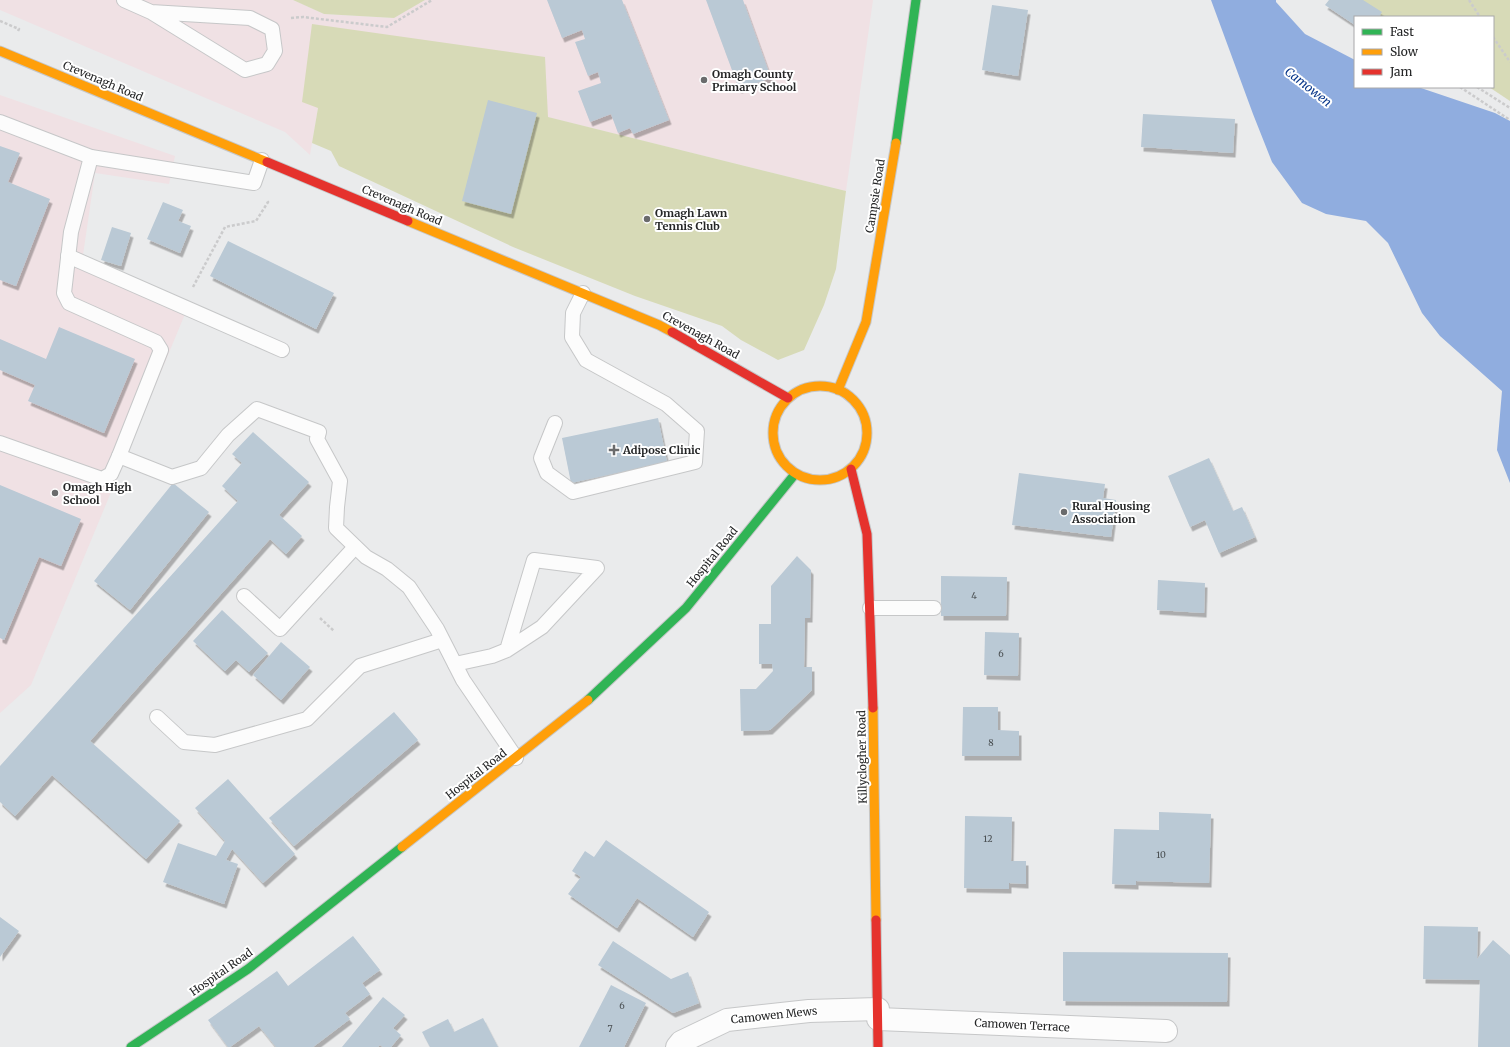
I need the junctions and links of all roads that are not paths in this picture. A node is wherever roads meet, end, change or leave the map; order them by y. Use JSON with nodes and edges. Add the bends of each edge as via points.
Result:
{"nodes":[{"id":1,"x":124,"y":0,"type":"edge"},
{"id":2,"x":916,"y":0,"type":"edge"},
{"id":3,"x":151,"y":12,"type":"junction"},
{"id":4,"x":0,"y":51,"type":"edge"},
{"id":5,"x":0,"y":122,"type":"edge"},
{"id":6,"x":91,"y":157,"type":"junction"},
{"id":7,"x":262,"y":160,"type":"junction"},
{"id":8,"x":68,"y":256,"type":"junction"},
{"id":9,"x":583,"y":293,"type":"junction"},
{"id":10,"x":282,"y":350,"type":"dead end"},
{"id":11,"x":838,"y":390,"type":"junction"},
{"id":12,"x":788,"y":398,"type":"junction"},
{"id":13,"x":555,"y":423,"type":"dead end"},
{"id":14,"x":0,"y":443,"type":"edge"},
{"id":15,"x":119,"y":456,"type":"junction"},
{"id":16,"x":851,"y":469,"type":"junction"},
{"id":17,"x":795,"y":474,"type":"junction"},
{"id":18,"x":355,"y":547,"type":"junction"},
{"id":19,"x":244,"y":596,"type":"dead end"},
{"id":20,"x":870,"y":608,"type":"junction"},
{"id":21,"x":934,"y":608,"type":"dead end"},
{"id":22,"x":442,"y":640,"type":"junction"},
{"id":23,"x":507,"y":650,"type":"junction"},
{"id":24,"x":455,"y":664,"type":"junction"},
{"id":25,"x":157,"y":717,"type":"dead end"},
{"id":26,"x":516,"y":758,"type":"junction"},
{"id":27,"x":878,"y":1014,"type":"junction"},
{"id":28,"x":1166,"y":1031,"type":"dead end"},
{"id":29,"x":131,"y":1047,"type":"edge"},
{"id":30,"x":677,"y":1047,"type":"edge"},
{"id":31,"x":878,"y":1047,"type":"edge"}],
"edges":[{"from":1,"to":3,"type":"lane"},
{"from":2,"to":11,"type":"main road","name":"Campsie Road","via":[[866,322]]},
{"from":3,"to":3,"type":"lane","via":[[250,18],[272,29],[275,51],[268,64],[245,70]]},
{"from":4,"to":7,"type":"main road","name":"Crevenagh Road"},
{"from":5,"to":6,"type":"lane"},
{"from":6,"to":7,"type":"lane","via":[[254,183]]},
{"from":6,"to":8,"type":"lane","via":[[71,232]]},
{"from":7,"to":9,"type":"main road","name":"Crevenagh Road"},
{"from":8,"to":10,"type":"lane"},
{"from":8,"to":15,"type":"lane","via":[[64,293],[69,303],[156,342],[161,350]]},
{"from":9,"to":12,"type":"main road","name":"Crevenagh Road","via":[[659,324]]},
{"from":9,"to":13,"type":"lane","via":[[573,313],[572,338],[586,360],[666,404],[697,431],[696,462],[573,492],[547,473],[541,458]]},
{"from":11,"to":12,"type":"main road","via":[[823,386],[802,389]]},
{"from":11,"to":16,"type":"main road","via":[[853,400],[864,416],[867,429],[863,453]]},
{"from":12,"to":17,"type":"main road","via":[[776,414],[772,432],[775,450],[783,464]]},
{"from":14,"to":15,"type":"lane","via":[[102,479],[111,474]]},
{"from":15,"to":18,"type":"lane","via":[[172,477],[201,468],[228,436],[257,408],[319,432],[317,438],[340,481],[336,528]]},
{"from":16,"to":17,"type":"main road","via":[[836,478],[824,481],[811,480]]},
{"from":16,"to":20,"type":"main road","name":"Killyclogher Road","via":[[867,534]]},
{"from":17,"to":26,"type":"main road","name":"Hospital Road","via":[[686,608],[584,704]]},
{"from":18,"to":19,"type":"lane","via":[[280,629]]},
{"from":18,"to":22,"type":"lane","via":[[409,587]]},
{"from":20,"to":21,"type":"lane"},
{"from":20,"to":27,"type":"main road","name":"Killyclogher Road"},
{"from":22,"to":24,"type":"lane"},
{"from":22,"to":25,"type":"lane","via":[[360,666],[307,719],[215,745],[184,742]]},
{"from":23,"to":23,"type":"lane","via":[[542,627],[597,568],[534,560]]},
{"from":23,"to":24,"type":"lane"},
{"from":24,"to":26,"type":"lane"},
{"from":26,"to":29,"type":"main road","name":"Hospital Road","via":[[248,969]]},
{"from":27,"to":28,"type":"street","name":"Camowen Terrace"},
{"from":27,"to":30,"type":"street","name":"Camowen Mews","via":[[809,1010],[727,1020],[682,1042]]},
{"from":27,"to":31,"type":"main road","name":"Killyclogher Road"}]}
